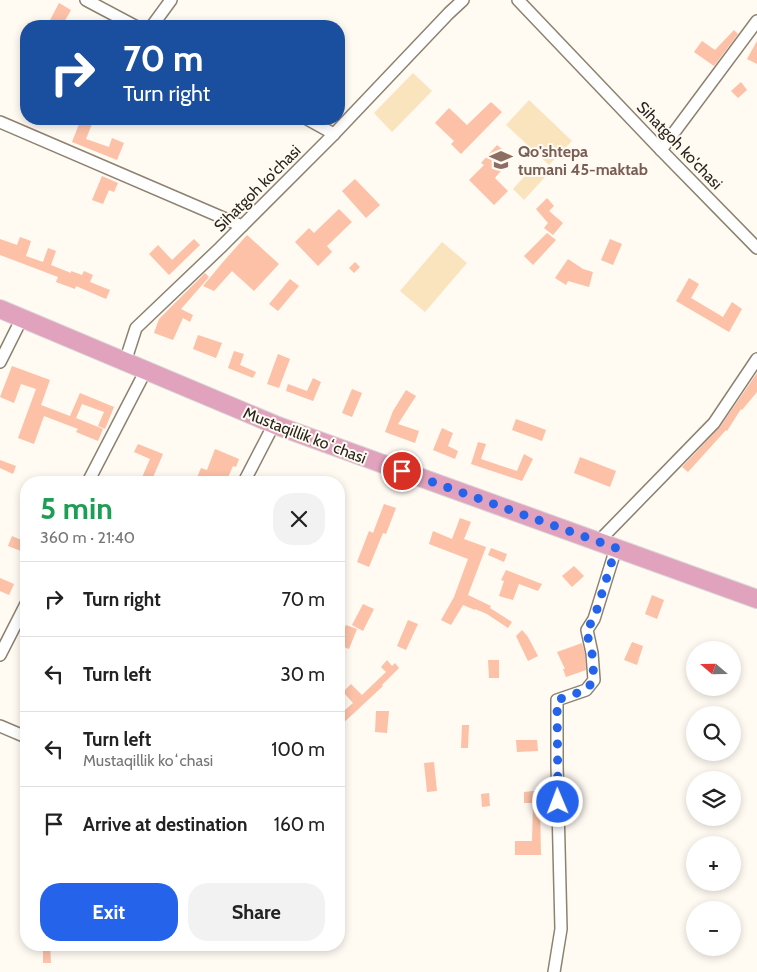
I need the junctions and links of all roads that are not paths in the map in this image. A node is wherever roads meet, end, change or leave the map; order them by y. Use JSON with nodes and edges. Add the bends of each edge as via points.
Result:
{"nodes":[{"id":1,"x":86,"y":0,"type":"edge"},
{"id":2,"x":170,"y":0,"type":"edge"},
{"id":3,"x":463,"y":0,"type":"edge"},
{"id":4,"x":518,"y":0,"type":"edge"},
{"id":5,"x":124,"y":20,"type":"edge"},
{"id":6,"x":156,"y":20,"type":"edge"},
{"id":7,"x":757,"y":21,"type":"edge"},
{"id":8,"x":0,"y":122,"type":"edge"},
{"id":9,"x":345,"y":122,"type":"edge"},
{"id":10,"x":318,"y":125,"type":"edge"},
{"id":11,"x":343,"y":125,"type":"edge"},
{"id":12,"x":334,"y":134,"type":"junction"},
{"id":13,"x":661,"y":150,"type":"junction"},
{"id":14,"x":242,"y":226,"type":"junction"},
{"id":15,"x":757,"y":248,"type":"edge"},
{"id":16,"x":0,"y":309,"type":"edge"},
{"id":17,"x":22,"y":318,"type":"junction"},
{"id":18,"x":757,"y":359,"type":"edge"},
{"id":19,"x":0,"y":362,"type":"edge"},
{"id":20,"x":125,"y":362,"type":"junction"},
{"id":21,"x":146,"y":370,"type":"junction"},
{"id":22,"x":274,"y":424,"type":"junction"},
{"id":23,"x":91,"y":476,"type":"edge"},
{"id":24,"x":247,"y":476,"type":"edge"},
{"id":25,"x":598,"y":542,"type":"junction"},
{"id":26,"x":616,"y":548,"type":"junction"},
{"id":27,"x":757,"y":599,"type":"edge"},
{"id":28,"x":20,"y":616,"type":"edge"},
{"id":29,"x":0,"y":655,"type":"edge"},
{"id":30,"x":0,"y":726,"type":"edge"},
{"id":31,"x":20,"y":734,"type":"edge"},
{"id":32,"x":554,"y":972,"type":"edge"}],
"edges":[{"from":1,"to":5,"type":"street"},
{"from":2,"to":6,"type":"street"},
{"from":3,"to":9,"type":"street","name":"Sihatgoh ko'chasi"},
{"from":4,"to":13,"type":"street","name":"Sihatgoh ko'chasi"},
{"from":7,"to":13,"type":"street"},
{"from":8,"to":14,"type":"street"},
{"from":10,"to":12,"type":"street"},
{"from":11,"to":12,"type":"street","name":"Sihatgoh ko'chasi"},
{"from":12,"to":14,"type":"street","name":"Sihatgoh ko'chasi"},
{"from":13,"to":15,"type":"street","name":"Sihatgoh ko'chasi"},
{"from":14,"to":20,"type":"street","name":"Sihatgoh ko'chasi","via":[[136,328]]},
{"from":16,"to":17,"type":"main road","name":"Mustaqillik koʻchasi"},
{"from":17,"to":19,"type":"street"},
{"from":17,"to":20,"type":"main road","name":"Mustaqillik koʻchasi"},
{"from":18,"to":25,"type":"street","via":[[714,423]]},
{"from":20,"to":21,"type":"main road","name":"Mustaqillik koʻchasi"},
{"from":21,"to":22,"type":"main road","name":"Mustaqillik koʻchasi"},
{"from":21,"to":23,"type":"street"},
{"from":22,"to":24,"type":"street"},
{"from":22,"to":25,"type":"main road","name":"Mustaqillik koʻchasi"},
{"from":25,"to":26,"type":"main road","name":"Mustaqillik koʻchasi"},
{"from":26,"to":27,"type":"main road","name":"Mustaqillik koʻchasi"},
{"from":26,"to":32,"type":"street","via":[[594,619],[586,630],[594,680],[586,690],[557,700],[561,929]]},
{"from":28,"to":29,"type":"street"},
{"from":30,"to":31,"type":"street"}]}
